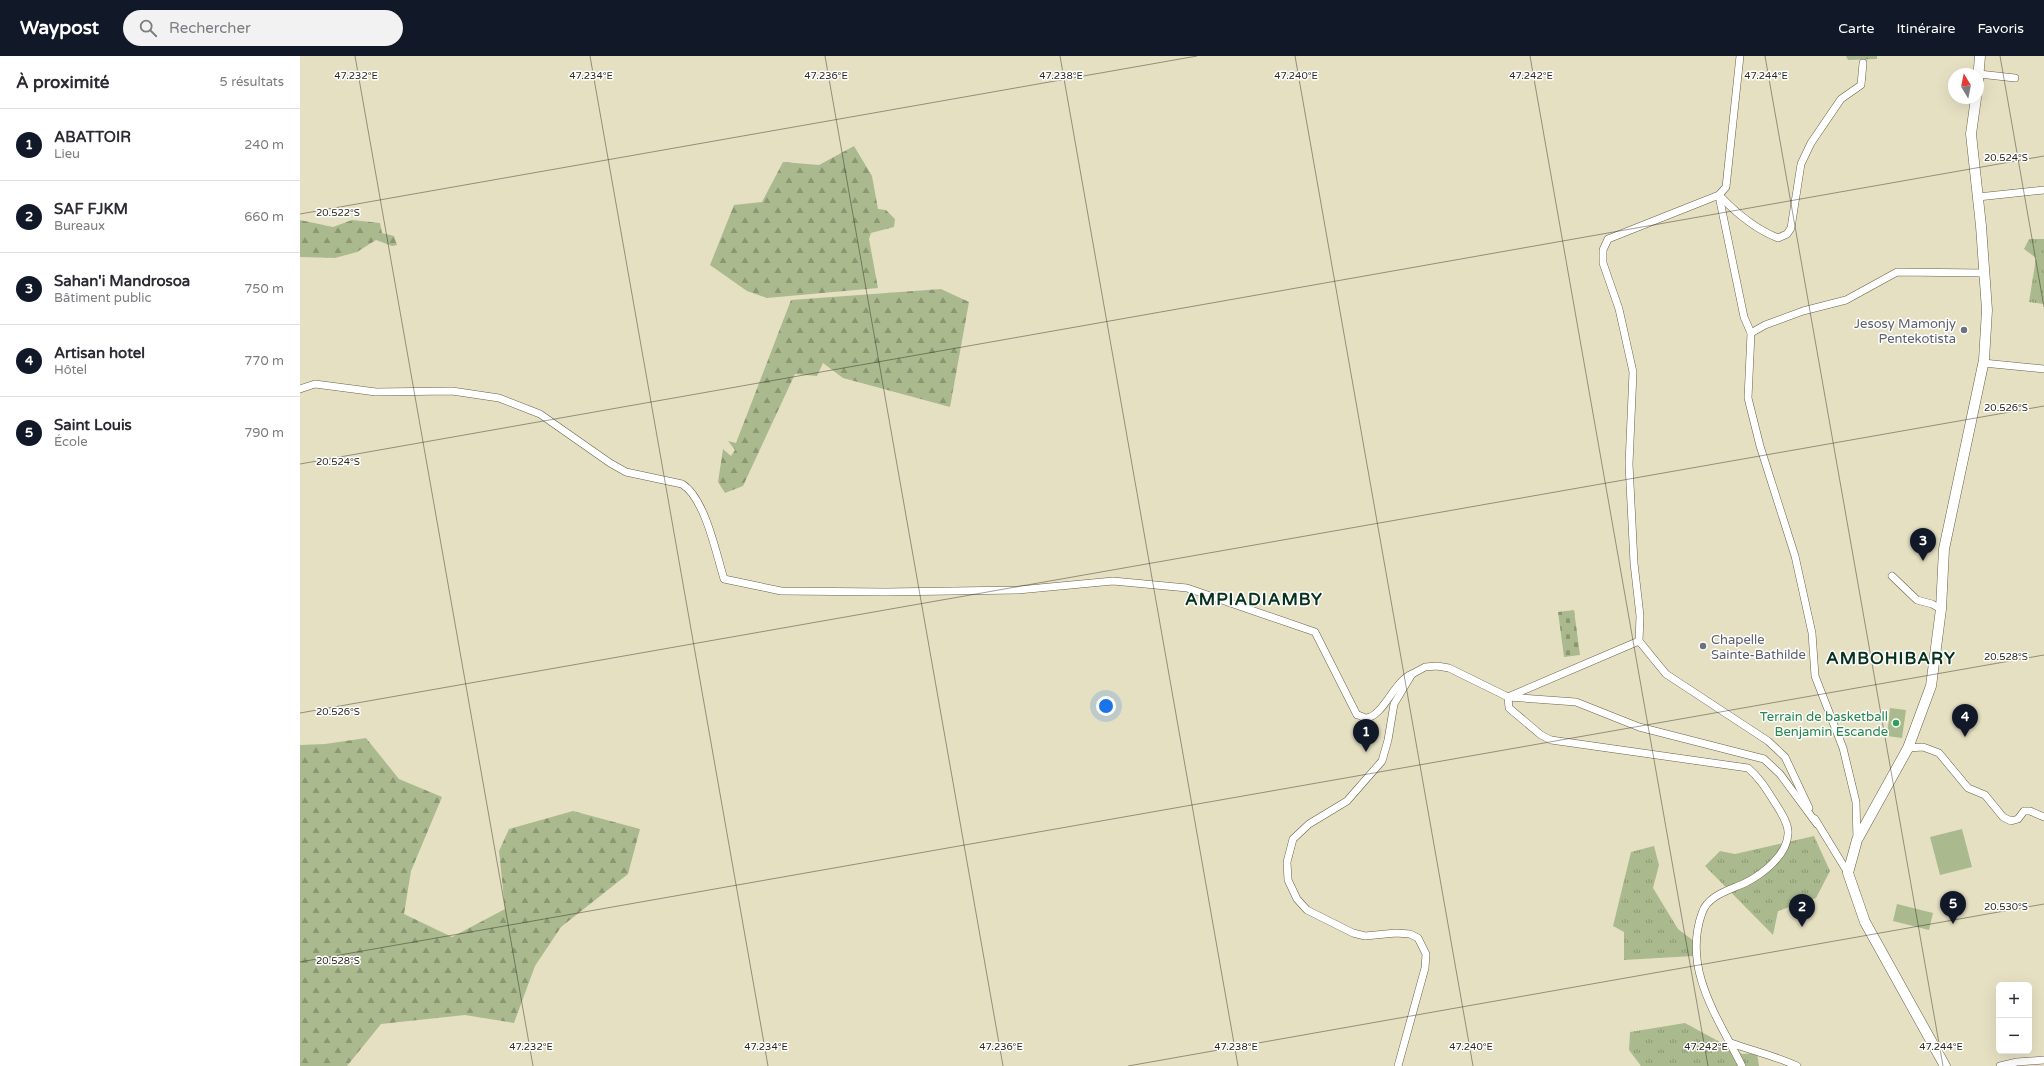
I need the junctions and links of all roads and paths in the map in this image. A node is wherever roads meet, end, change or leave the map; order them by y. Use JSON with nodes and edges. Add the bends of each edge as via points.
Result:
{"nodes":[{"id":1,"x":1740,"y":56,"type":"edge"},
{"id":2,"x":1980,"y":56,"type":"edge"},
{"id":3,"x":1863,"y":63,"type":"dead end"},
{"id":4,"x":1979,"y":68,"type":"edge"},
{"id":5,"x":1984,"y":77,"type":"edge"},
{"id":6,"x":2016,"y":78,"type":"dead end"},
{"id":7,"x":1975,"y":104,"type":"edge"},
{"id":8,"x":2044,"y":190,"type":"edge"},
{"id":9,"x":1719,"y":195,"type":"junction"},
{"id":10,"x":1978,"y":197,"type":"junction"},
{"id":11,"x":1984,"y":273,"type":"junction"},
{"id":12,"x":1751,"y":333,"type":"junction"},
{"id":13,"x":1983,"y":363,"type":"junction"},
{"id":14,"x":2044,"y":369,"type":"edge"},
{"id":15,"x":300,"y":389,"type":"edge"},
{"id":16,"x":1892,"y":576,"type":"dead end"},
{"id":17,"x":1940,"y":609,"type":"junction"},
{"id":18,"x":1639,"y":641,"type":"junction"},
{"id":19,"x":1412,"y":674,"type":"junction"},
{"id":20,"x":1508,"y":697,"type":"junction"},
{"id":21,"x":1908,"y":748,"type":"junction"},
{"id":22,"x":2044,"y":817,"type":"edge"},
{"id":23,"x":1817,"y":824,"type":"junction"},
{"id":24,"x":1857,"y":840,"type":"junction"},
{"id":25,"x":1848,"y":873,"type":"junction"},
{"id":26,"x":1731,"y":1043,"type":"junction"},
{"id":27,"x":2044,"y":1060,"type":"edge"},
{"id":28,"x":1398,"y":1066,"type":"edge"},
{"id":29,"x":1742,"y":1066,"type":"edge"},
{"id":30,"x":1797,"y":1066,"type":"edge"},
{"id":31,"x":1945,"y":1066,"type":"edge"},
{"id":32,"x":2000,"y":1066,"type":"edge"}],
"edges":[{"from":1,"to":9,"type":"street","via":[[1726,187]]},
{"from":2,"to":4,"type":"street"},
{"from":3,"to":9,"type":"street","via":[[1861,85],[1841,99],[1811,143],[1801,164],[1795,209],[1787,234],[1778,238],[1766,233],[1736,212]]},
{"from":5,"to":6,"type":"street"},
{"from":7,"to":10,"type":"street","via":[[1971,134]]},
{"from":8,"to":10,"type":"street"},
{"from":9,"to":12,"type":"street","via":[[1744,317]]},
{"from":9,"to":18,"type":"street","via":[[1608,239],[1603,250],[1603,263],[1619,309],[1633,372],[1630,464],[1634,563],[1640,616]]},
{"from":10,"to":11,"type":"street"},
{"from":11,"to":12,"type":"street","via":[[1897,272],[1846,300],[1803,311],[1764,325]]},
{"from":11,"to":13,"type":"street","via":[[1987,310]]},
{"from":12,"to":24,"type":"street","via":[[1748,398],[1760,446],[1795,556],[1812,633],[1815,676],[1843,748],[1856,802]]},
{"from":13,"to":14,"type":"street"},
{"from":13,"to":17,"type":"street","via":[[1944,549]]},
{"from":15,"to":19,"type":"street","via":[[315,384],[376,392],[452,391],[499,398],[540,414],[626,472],[688,487],[700,503],[724,579],[781,591],[1018,590],[1113,581],[1187,588],[1315,632],[1357,715],[1366,718],[1375,715],[1404,677]]},
{"from":16,"to":17,"type":"street","via":[[1917,600]]},
{"from":17,"to":21,"type":"street","via":[[1931,686]]},
{"from":18,"to":20,"type":"street"},
{"from":18,"to":23,"type":"street","via":[[1666,674],[1768,741],[1785,757]]},
{"from":19,"to":20,"type":"street","via":[[1425,667],[1449,668]]},
{"from":19,"to":28,"type":"street","via":[[1394,704],[1382,761],[1347,801],[1309,824],[1293,839],[1287,862],[1288,880],[1297,899],[1307,910],[1365,936],[1410,934],[1418,938],[1423,945],[1426,954],[1425,968]]},
{"from":20,"to":23,"type":"street","via":[[1576,702],[1639,727],[1764,759],[1780,774]]},
{"from":20,"to":26,"type":"street","via":[[1509,708],[1550,740],[1748,768],[1759,777],[1784,818],[1788,834],[1783,851],[1754,878],[1709,901],[1702,911],[1697,930],[1699,976],[1719,1023]]},
{"from":21,"to":22,"type":"street","via":[[1923,747],[1939,753],[1968,788],[1985,796],[2003,817],[2011,821],[2030,811]]},
{"from":21,"to":24,"type":"street"},
{"from":23,"to":25,"type":"street"},
{"from":24,"to":25,"type":"street"},
{"from":25,"to":31,"type":"street","via":[[1865,922]]},
{"from":26,"to":29,"type":"street"},
{"from":26,"to":30,"type":"street"},
{"from":27,"to":32,"type":"street"}]}
